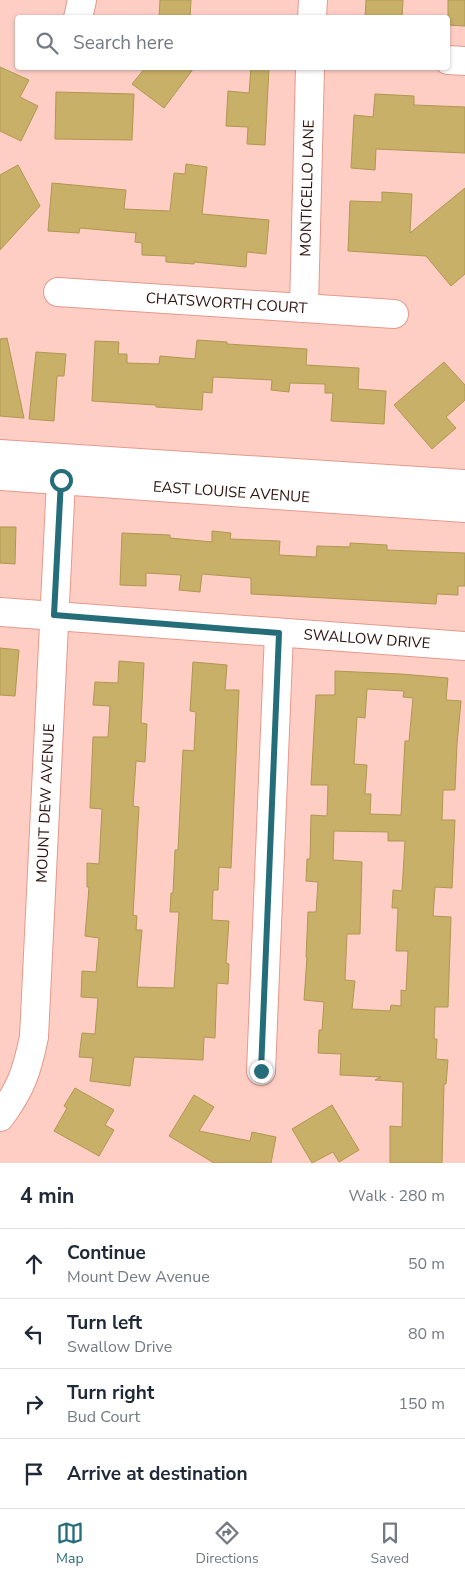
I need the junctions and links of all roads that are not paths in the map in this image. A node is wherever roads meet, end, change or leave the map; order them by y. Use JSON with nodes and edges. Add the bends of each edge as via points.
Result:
{"nodes":[{"id":1,"x":82,"y":0,"type":"edge"},
{"id":2,"x":313,"y":0,"type":"edge"},
{"id":3,"x":79,"y":15,"type":"edge"},
{"id":4,"x":312,"y":15,"type":"edge"},
{"id":5,"x":450,"y":60,"type":"edge"},
{"id":6,"x":465,"y":61,"type":"edge"},
{"id":7,"x":310,"y":70,"type":"edge"},
{"id":8,"x":58,"y":292,"type":"dead end"},
{"id":9,"x":304,"y":308,"type":"junction"},
{"id":10,"x":394,"y":314,"type":"dead end"},
{"id":11,"x":0,"y":454,"type":"edge"},
{"id":12,"x":0,"y":476,"type":"edge"},
{"id":13,"x":61,"y":480,"type":"junction"},
{"id":14,"x":465,"y":484,"type":"edge"},
{"id":15,"x":465,"y":508,"type":"edge"},
{"id":16,"x":0,"y":612,"type":"edge"},
{"id":17,"x":54,"y":615,"type":"junction"},
{"id":18,"x":279,"y":633,"type":"junction"},
{"id":19,"x":465,"y":646,"type":"edge"},
{"id":20,"x":261,"y":1071,"type":"dead end"},
{"id":21,"x":0,"y":1118,"type":"edge"}],
"edges":[{"from":1,"to":3,"type":"street"},
{"from":2,"to":4,"type":"street"},
{"from":5,"to":6,"type":"street"},
{"from":7,"to":9,"type":"street","name":"MONTICELLO LANE"},
{"from":8,"to":9,"type":"street","name":"CHATSWORTH COURT"},
{"from":9,"to":10,"type":"street","name":"CHATSWORTH COURT"},
{"from":11,"to":14,"type":"street","name":"EAST LOUISE AVENUE"},
{"from":12,"to":13,"type":"street","name":"EAST LOUISE AVENUE"},
{"from":13,"to":15,"type":"street","name":"EAST LOUISE AVENUE"},
{"from":13,"to":17,"type":"street","name":"MOUNT DEW AVENUE"},
{"from":16,"to":17,"type":"street","name":"SWALLOW DRIVE"},
{"from":17,"to":18,"type":"street","name":"SWALLOW DRIVE"},
{"from":17,"to":21,"type":"street","name":"MOUNT DEW AVENUE","via":[[34,1037],[28,1067],[16,1096]]},
{"from":18,"to":19,"type":"street","name":"SWALLOW DRIVE"},
{"from":18,"to":20,"type":"street"}]}
